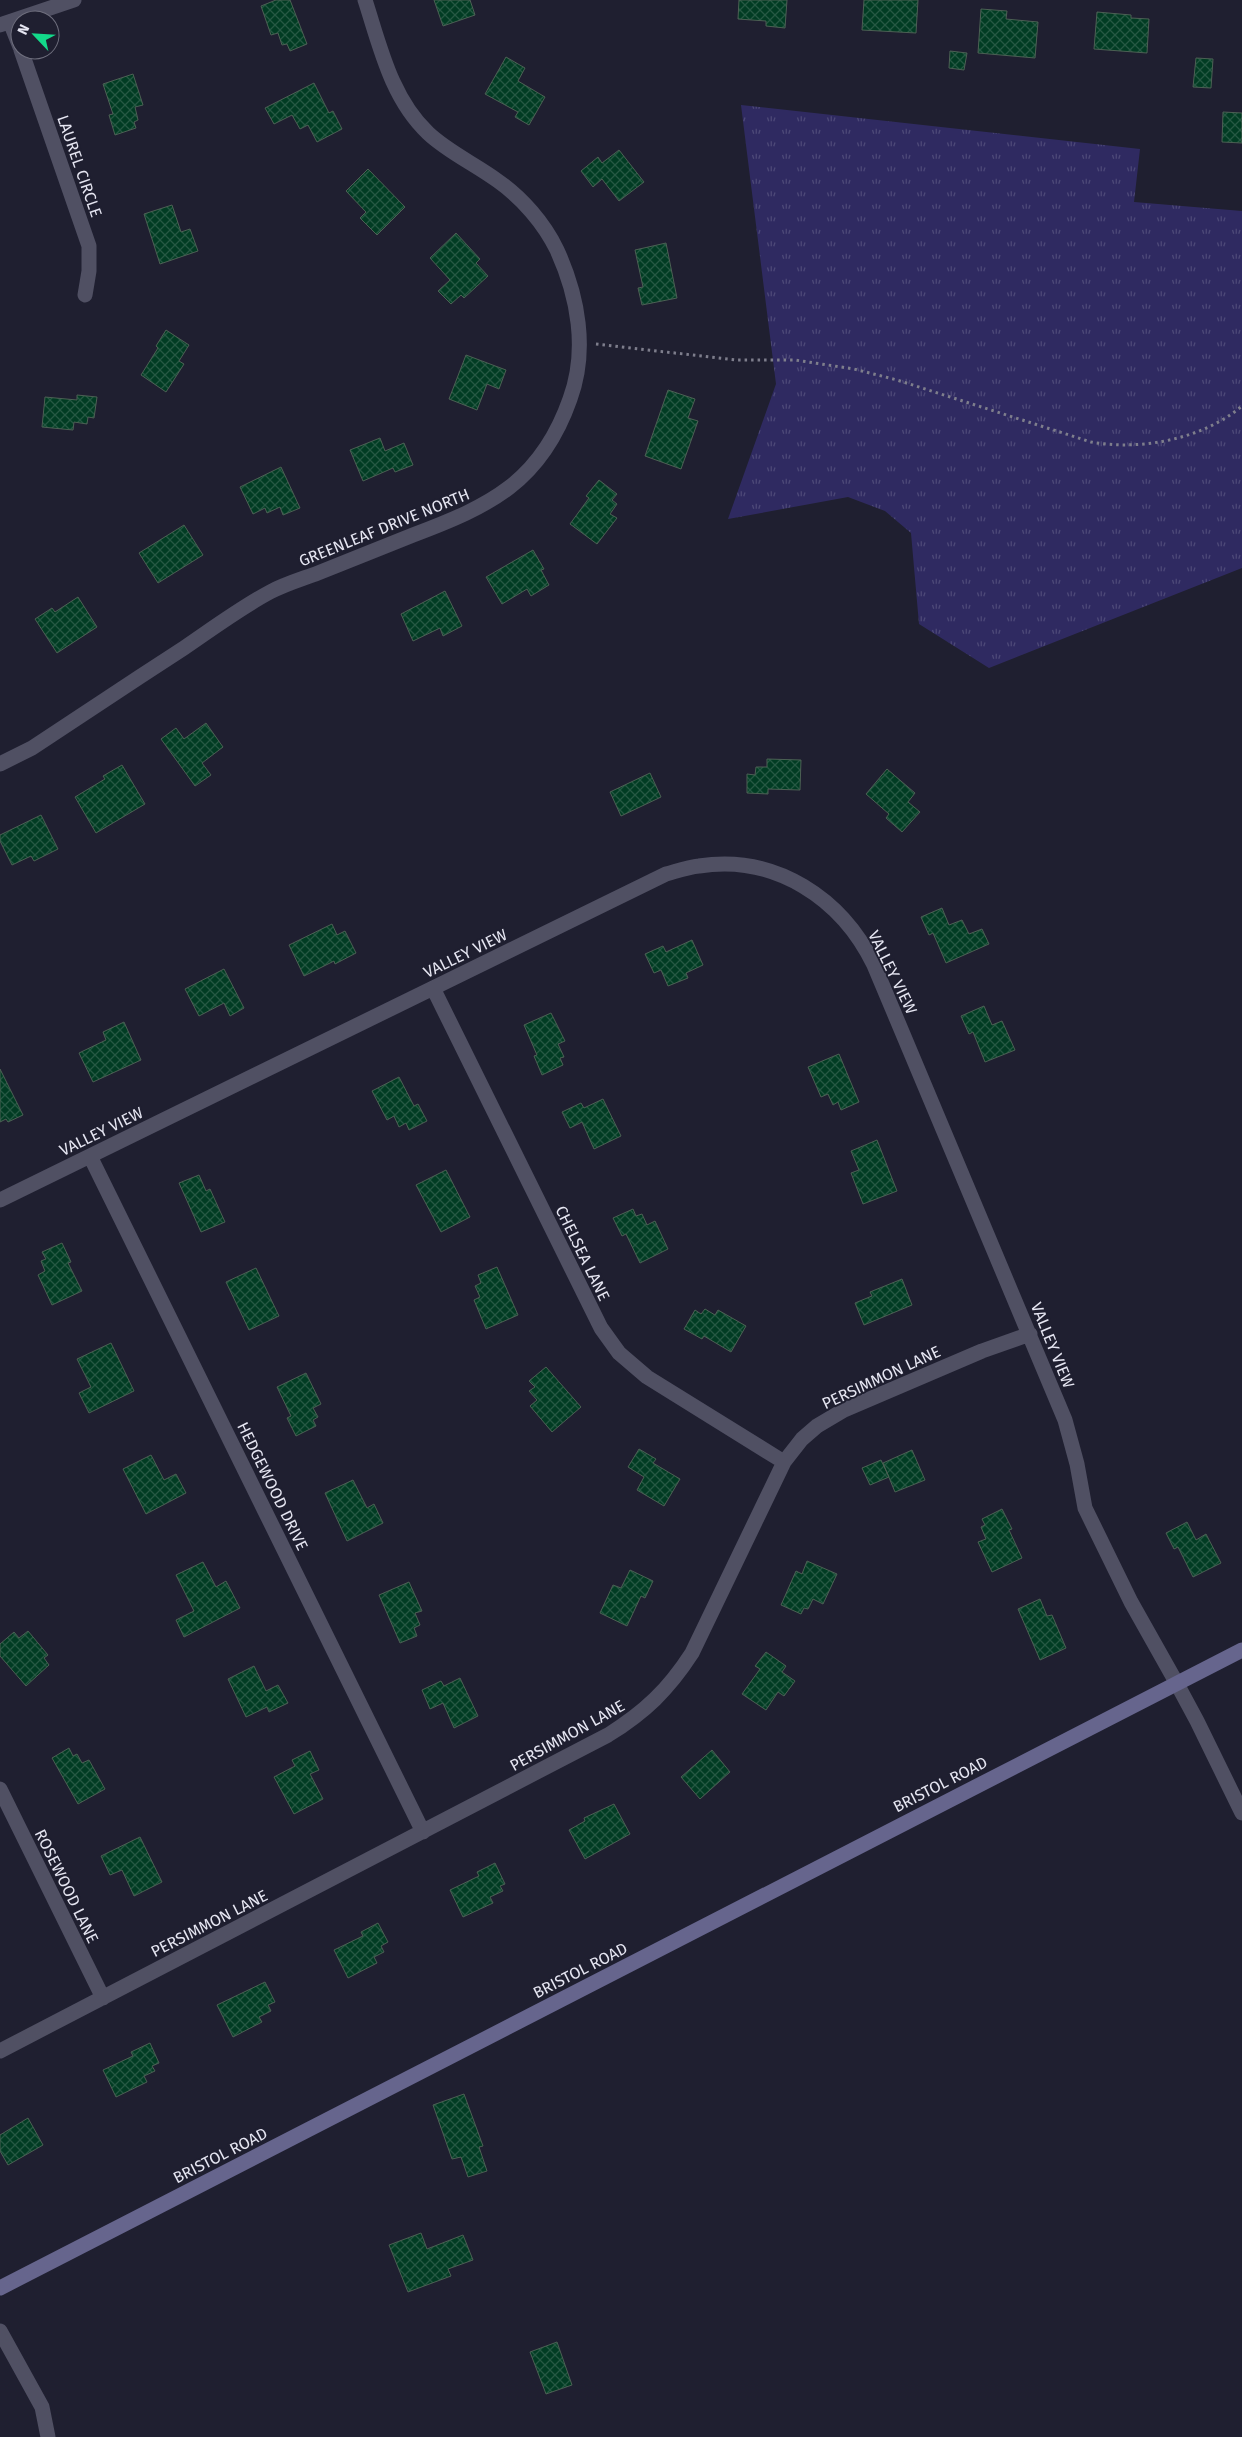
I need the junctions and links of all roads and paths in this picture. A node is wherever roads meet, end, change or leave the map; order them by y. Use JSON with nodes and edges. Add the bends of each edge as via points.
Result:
{"nodes":[{"id":1,"x":74,"y":0,"type":"edge"},
{"id":2,"x":365,"y":0,"type":"edge"},
{"id":3,"x":5,"y":24,"type":"edge"},
{"id":4,"x":25,"y":60,"type":"edge"},
{"id":5,"x":85,"y":295,"type":"dead end"},
{"id":6,"x":578,"y":342,"type":"junction"},
{"id":7,"x":1242,"y":406,"type":"edge"},
{"id":8,"x":0,"y":764,"type":"edge"},
{"id":9,"x":433,"y":988,"type":"junction"},
{"id":10,"x":90,"y":1156,"type":"junction"},
{"id":11,"x":0,"y":1200,"type":"edge"},
{"id":12,"x":1030,"y":1334,"type":"junction"},
{"id":13,"x":784,"y":1462,"type":"junction"},
{"id":14,"x":1242,"y":1650,"type":"edge"},
{"id":15,"x":1176,"y":1682,"type":"junction"},
{"id":16,"x":0,"y":1789,"type":"edge"},
{"id":17,"x":1242,"y":1813,"type":"edge"},
{"id":18,"x":423,"y":1832,"type":"junction"},
{"id":19,"x":103,"y":1998,"type":"junction"},
{"id":20,"x":0,"y":2051,"type":"edge"},
{"id":21,"x":0,"y":2288,"type":"edge"},
{"id":22,"x":0,"y":2332,"type":"edge"},
{"id":23,"x":48,"y":2437,"type":"edge"}],
"edges":[{"from":1,"to":3,"type":"street"},
{"from":2,"to":6,"type":"street","name":"GREENLEAF DRIVE NORTH","via":[[392,80],[406,108],[442,144],[500,182],[521,200],[555,245],[575,300]]},
{"from":4,"to":5,"type":"street","name":"LAUREL CIRCLE","via":[[89,246]]},
{"from":6,"to":7,"type":"path","via":[[736,360],[795,360],[854,369],[1109,445],[1150,443],[1207,428]]},
{"from":6,"to":8,"type":"street","name":"GREENLEAF DRIVE NORTH","via":[[578,366],[564,416],[537,461],[500,495],[468,514],[272,590],[32,748]]},
{"from":9,"to":10,"type":"street","name":"VALLEY VIEW"},
{"from":9,"to":12,"type":"street","name":"VALLEY VIEW","via":[[674,872],[722,864],[756,867],[808,888],[844,917],[864,945]]},
{"from":9,"to":13,"type":"street","name":"CHELSEA LANE","via":[[567,1261],[610,1341],[647,1377]]},
{"from":10,"to":11,"type":"street","name":"VALLEY VIEW"},
{"from":10,"to":18,"type":"street","name":"HEDGEWOOD DRIVE"},
{"from":12,"to":13,"type":"street","name":"PERSIMMON LANE","via":[[844,1410],[817,1426]]},
{"from":12,"to":15,"type":"street","name":"VALLEY VIEW","via":[[1065,1420],[1085,1508],[1131,1602]]},
{"from":13,"to":18,"type":"street","name":"PERSIMMON LANE","via":[[692,1653],[656,1700],[608,1736]]},
{"from":14,"to":15,"type":"main road","name":"BRISTOL ROAD"},
{"from":15,"to":17,"type":"street","name":"VALLEY VIEW"},
{"from":15,"to":21,"type":"main road","name":"BRISTOL ROAD"},
{"from":16,"to":19,"type":"street","name":"ROSEWOOD LANE"},
{"from":18,"to":19,"type":"street","name":"PERSIMMON LANE"},
{"from":19,"to":20,"type":"street","name":"PERSIMMON LANE"},
{"from":22,"to":23,"type":"street","via":[[42,2408]]}]}
